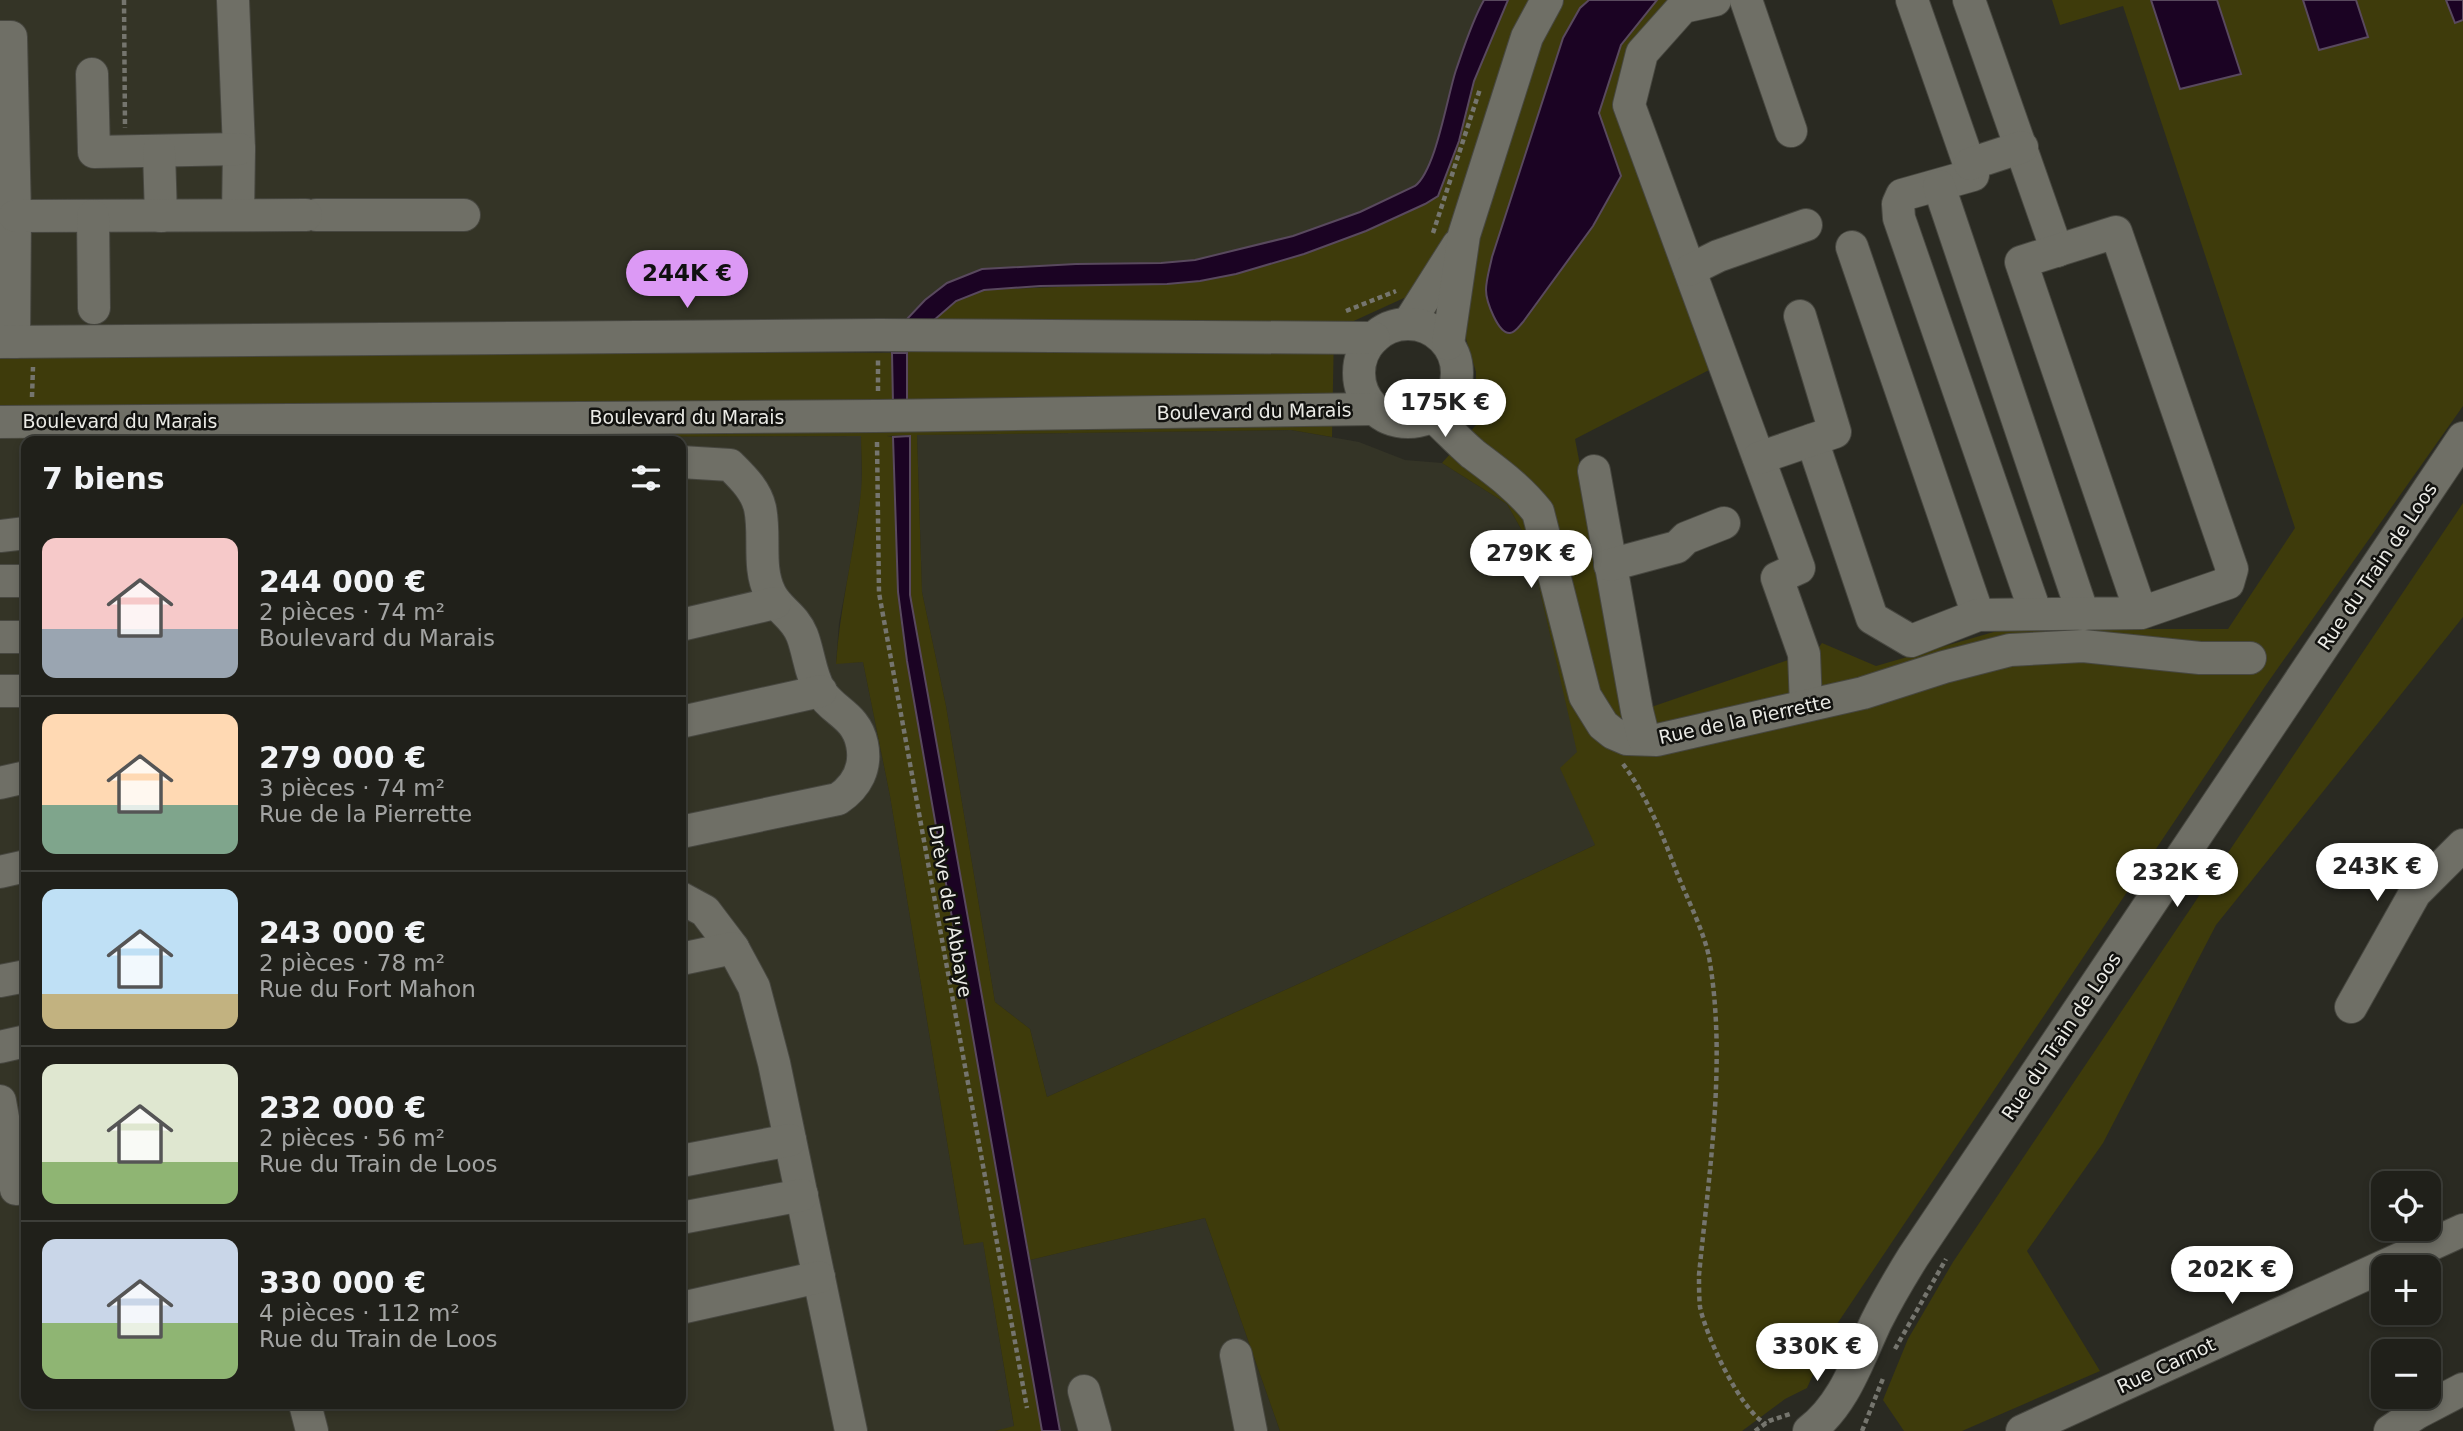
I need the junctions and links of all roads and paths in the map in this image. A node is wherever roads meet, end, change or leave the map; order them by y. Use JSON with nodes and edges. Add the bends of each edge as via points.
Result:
{"nodes":[{"id":1,"x":124,"y":0,"type":"edge"},
{"id":2,"x":233,"y":0,"type":"edge"},
{"id":3,"x":1547,"y":0,"type":"edge"},
{"id":4,"x":1715,"y":0,"type":"edge"},
{"id":5,"x":1746,"y":0,"type":"edge"},
{"id":6,"x":1912,"y":0,"type":"edge"},
{"id":7,"x":1969,"y":0,"type":"edge"},
{"id":8,"x":5,"y":37,"type":"edge"},
{"id":9,"x":92,"y":74,"type":"dead end"},
{"id":10,"x":1481,"y":86,"type":"dead end"},
{"id":11,"x":1791,"y":131,"type":"dead end"},
{"id":12,"x":2022,"y":147,"type":"junction"},
{"id":13,"x":239,"y":149,"type":"junction"},
{"id":14,"x":159,"y":150,"type":"junction"},
{"id":15,"x":125,"y":151,"type":"junction"},
{"id":16,"x":1970,"y":164,"type":"junction"},
{"id":17,"x":1939,"y":186,"type":"junction"},
{"id":18,"x":238,"y":215,"type":"junction"},
{"id":19,"x":464,"y":215,"type":"dead end"},
{"id":20,"x":15,"y":216,"type":"junction"},
{"id":21,"x":93,"y":216,"type":"junction"},
{"id":22,"x":161,"y":216,"type":"junction"},
{"id":23,"x":1806,"y":225,"type":"dead end"},
{"id":24,"x":1464,"y":235,"type":"junction"},
{"id":25,"x":1430,"y":243,"type":"dead end"},
{"id":26,"x":1852,"y":247,"type":"dead end"},
{"id":27,"x":2057,"y":251,"type":"junction"},
{"id":28,"x":1690,"y":271,"type":"junction"},
{"id":29,"x":1400,"y":289,"type":"dead end"},
{"id":30,"x":93,"y":308,"type":"dead end"},
{"id":31,"x":1337,"y":316,"type":"dead end"},
{"id":32,"x":1800,"y":316,"type":"dead end"},
{"id":33,"x":1408,"y":324,"type":"junction"},
{"id":34,"x":879,"y":335,"type":"junction"},
{"id":35,"x":1374,"y":338,"type":"junction"},
{"id":36,"x":16,"y":342,"type":"edge"},
{"id":37,"x":1448,"y":344,"type":"junction"},
{"id":38,"x":1374,"y":409,"type":"junction"},
{"id":39,"x":877,"y":416,"type":"junction"},
{"id":40,"x":1433,"y":416,"type":"junction"},
{"id":41,"x":0,"y":422,"type":"edge"},
{"id":42,"x":46,"y":428,"type":"edge"},
{"id":43,"x":96,"y":431,"type":"edge"},
{"id":44,"x":2463,"y":438,"type":"edge"},
{"id":45,"x":1812,"y":440,"type":"junction"},
{"id":46,"x":2028,"y":451,"type":"junction"},
{"id":47,"x":1759,"y":458,"type":"junction"},
{"id":48,"x":686,"y":462,"type":"edge"},
{"id":49,"x":1985,"y":465,"type":"junction"},
{"id":50,"x":1594,"y":471,"type":"dead end"},
{"id":51,"x":1724,"y":523,"type":"dead end"},
{"id":52,"x":21,"y":534,"type":"edge"},
{"id":53,"x":0,"y":536,"type":"edge"},
{"id":54,"x":1610,"y":565,"type":"junction"},
{"id":55,"x":0,"y":581,"type":"edge"},
{"id":56,"x":21,"y":581,"type":"edge"},
{"id":57,"x":775,"y":603,"type":"junction"},
{"id":58,"x":2141,"y":613,"type":"junction"},
{"id":59,"x":2036,"y":614,"type":"junction"},
{"id":60,"x":2082,"y":614,"type":"junction"},
{"id":61,"x":1978,"y":615,"type":"junction"},
{"id":62,"x":686,"y":624,"type":"edge"},
{"id":63,"x":0,"y":637,"type":"edge"},
{"id":64,"x":21,"y":637,"type":"edge"},
{"id":65,"x":2250,"y":658,"type":"dead end"},
{"id":66,"x":0,"y":691,"type":"edge"},
{"id":67,"x":21,"y":691,"type":"edge"},
{"id":68,"x":821,"y":691,"type":"junction"},
{"id":69,"x":1806,"y":705,"type":"junction"},
{"id":70,"x":686,"y":721,"type":"edge"},
{"id":71,"x":1641,"y":725,"type":"junction"},
{"id":72,"x":1616,"y":754,"type":"dead end"},
{"id":73,"x":21,"y":778,"type":"edge"},
{"id":74,"x":0,"y":783,"type":"edge"},
{"id":75,"x":686,"y":831,"type":"edge"},
{"id":76,"x":2463,"y":845,"type":"edge"},
{"id":77,"x":21,"y":867,"type":"edge"},
{"id":78,"x":0,"y":872,"type":"edge"},
{"id":79,"x":686,"y":901,"type":"edge"},
{"id":80,"x":733,"y":948,"type":"junction"},
{"id":81,"x":686,"y":958,"type":"edge"},
{"id":82,"x":21,"y":976,"type":"edge"},
{"id":83,"x":0,"y":981,"type":"edge"},
{"id":84,"x":2351,"y":1007,"type":"dead end"},
{"id":85,"x":21,"y":1042,"type":"edge"},
{"id":86,"x":0,"y":1047,"type":"edge"},
{"id":87,"x":0,"y":1101,"type":"edge"},
{"id":88,"x":790,"y":1140,"type":"junction"},
{"id":89,"x":686,"y":1160,"type":"edge"},
{"id":90,"x":16,"y":1189,"type":"dead end"},
{"id":91,"x":802,"y":1195,"type":"junction"},
{"id":92,"x":686,"y":1217,"type":"edge"},
{"id":93,"x":2463,"y":1230,"type":"edge"},
{"id":94,"x":819,"y":1278,"type":"junction"},
{"id":95,"x":686,"y":1307,"type":"edge"},
{"id":96,"x":1236,"y":1355,"type":"dead end"},
{"id":97,"x":1858,"y":1363,"type":"junction"},
{"id":98,"x":2463,"y":1389,"type":"edge"},
{"id":99,"x":1084,"y":1391,"type":"dead end"},
{"id":100,"x":1873,"y":1402,"type":"dead end"},
{"id":101,"x":1027,"y":1408,"type":"dead end"},
{"id":102,"x":307,"y":1409,"type":"edge"},
{"id":103,"x":1766,"y":1424,"type":"dead end"},
{"id":104,"x":312,"y":1431,"type":"edge"},
{"id":105,"x":851,"y":1431,"type":"edge"},
{"id":106,"x":1095,"y":1431,"type":"edge"},
{"id":107,"x":1251,"y":1431,"type":"edge"},
{"id":108,"x":1809,"y":1431,"type":"edge"},
{"id":109,"x":1847,"y":1431,"type":"edge"},
{"id":110,"x":1862,"y":1431,"type":"edge"},
{"id":111,"x":2022,"y":1431,"type":"edge"},
{"id":112,"x":2390,"y":1431,"type":"edge"}],
"edges":[{"from":1,"to":15,"type":"path"},
{"from":2,"to":13,"type":"street"},
{"from":3,"to":24,"type":"street","via":[[1527,37]]},
{"from":4,"to":28,"type":"street","via":[[1683,7],[1642,53],[1629,105]]},
{"from":5,"to":11,"type":"street"},
{"from":6,"to":16,"type":"street"},
{"from":7,"to":12,"type":"street"},
{"from":8,"to":20,"type":"street"},
{"from":9,"to":15,"type":"street","via":[[94,152]]},
{"from":10,"to":25,"type":"path"},
{"from":12,"to":16,"type":"street"},
{"from":12,"to":27,"type":"street"},
{"from":13,"to":14,"type":"street"},
{"from":13,"to":18,"type":"street"},
{"from":14,"to":15,"type":"street"},
{"from":14,"to":22,"type":"street"},
{"from":16,"to":17,"type":"street","via":[[1973,175]]},
{"from":17,"to":46,"type":"street"},
{"from":17,"to":49,"type":"street","via":[[1902,195],[1899,218]]},
{"from":18,"to":19,"type":"street"},
{"from":18,"to":22,"type":"street"},
{"from":20,"to":21,"type":"street"},
{"from":20,"to":36,"type":"street"},
{"from":21,"to":22,"type":"street"},
{"from":21,"to":30,"type":"street"},
{"from":23,"to":28,"type":"street","via":[[1718,256]]},
{"from":24,"to":33,"type":"street"},
{"from":24,"to":37,"type":"street"},
{"from":26,"to":61,"type":"street"},
{"from":27,"to":58,"type":"street","via":[[2021,262]]},
{"from":27,"to":58,"type":"street","via":[[2116,233],[2232,569],[2228,583]]},
{"from":28,"to":47,"type":"street"},
{"from":29,"to":31,"type":"path"},
{"from":32,"to":45,"type":"street","via":[[1835,432]]},
{"from":33,"to":35,"type":"street","via":[[1384,330]]},
{"from":33,"to":37,"type":"street","via":[[1431,330]]},
{"from":34,"to":35,"type":"street"},
{"from":34,"to":36,"type":"street"},
{"from":34,"to":39,"type":"path","name":"Drève de l'Abbaye"},
{"from":35,"to":38,"type":"street","via":[[1360,365],[1360,382]]},
{"from":36,"to":42,"type":"path"},
{"from":37,"to":40,"type":"street","via":[[1458,375],[1446,405]]},
{"from":38,"to":39,"type":"street","name":"Boulevard du Marais"},
{"from":38,"to":40,"type":"street","via":[[1403,422]]},
{"from":39,"to":43,"type":"street","name":"Boulevard du Marais"},
{"from":39,"to":101,"type":"path","name":"Drève de l'Abbaye","via":[[879,593]]},
{"from":40,"to":71,"type":"street","name":"Rue de la Pierrette","via":[[1538,512],[1585,696],[1603,725],[1614,733],[1627,738]]},
{"from":41,"to":42,"type":"street","name":"Boulevard du Marais"},
{"from":42,"to":43,"type":"street","name":"Boulevard du Marais"},
{"from":44,"to":97,"type":"street","name":"Rue du Train de Loos","via":[[1913,1256]]},
{"from":45,"to":47,"type":"street"},
{"from":45,"to":61,"type":"street","via":[[1872,618],[1911,641]]},
{"from":46,"to":49,"type":"street"},
{"from":46,"to":60,"type":"street"},
{"from":47,"to":69,"type":"street","via":[[1799,568],[1777,578],[1804,654]]},
{"from":48,"to":57,"type":"street","via":[[730,465],[748,482],[760,508],[763,567]]},
{"from":49,"to":59,"type":"street"},
{"from":50,"to":54,"type":"street"},
{"from":51,"to":54,"type":"street","via":[[1686,538],[1677,547]]},
{"from":52,"to":53,"type":"street"},
{"from":54,"to":71,"type":"street"},
{"from":55,"to":56,"type":"street"},
{"from":57,"to":62,"type":"street"},
{"from":57,"to":68,"type":"street","via":[[791,616],[802,635]]},
{"from":58,"to":60,"type":"street"},
{"from":59,"to":60,"type":"street"},
{"from":59,"to":61,"type":"street"},
{"from":63,"to":64,"type":"street"},
{"from":65,"to":69,"type":"street","name":"Rue de la Pierrette","via":[[2200,658],[2083,646],[2010,650]]},
{"from":66,"to":67,"type":"street"},
{"from":68,"to":70,"type":"street"},
{"from":68,"to":75,"type":"street","via":[[849,716],[862,741],[864,759],[859,778],[849,791],[838,799]]},
{"from":69,"to":71,"type":"street","name":"Rue de la Pierrette","via":[[1657,740]]},
{"from":72,"to":103,"type":"path","via":[[1637,782],[1668,848],[1708,955],[1716,1082],[1700,1306],[1726,1372],[1750,1410]]},
{"from":73,"to":74,"type":"street"},
{"from":76,"to":84,"type":"street","via":[[2415,893]]},
{"from":77,"to":78,"type":"street"},
{"from":79,"to":80,"type":"street","via":[[705,911]]},
{"from":80,"to":81,"type":"street"},
{"from":80,"to":88,"type":"street","via":[[754,987]]},
{"from":82,"to":83,"type":"street"},
{"from":85,"to":86,"type":"street"},
{"from":87,"to":90,"type":"street"},
{"from":88,"to":89,"type":"street"},
{"from":88,"to":91,"type":"street"},
{"from":91,"to":92,"type":"street"},
{"from":91,"to":94,"type":"street"},
{"from":93,"to":111,"type":"street","name":"Rue Carnot"},
{"from":94,"to":95,"type":"street"},
{"from":94,"to":105,"type":"street"},
{"from":96,"to":107,"type":"street"},
{"from":97,"to":108,"type":"street","name":"Rue du Train de Loos","via":[[1831,1409]]},
{"from":97,"to":109,"type":"street","name":"Rue du Train de Loos"},
{"from":98,"to":112,"type":"street"},
{"from":99,"to":106,"type":"street"},
{"from":100,"to":110,"type":"path"},
{"from":102,"to":104,"type":"street"}]}
